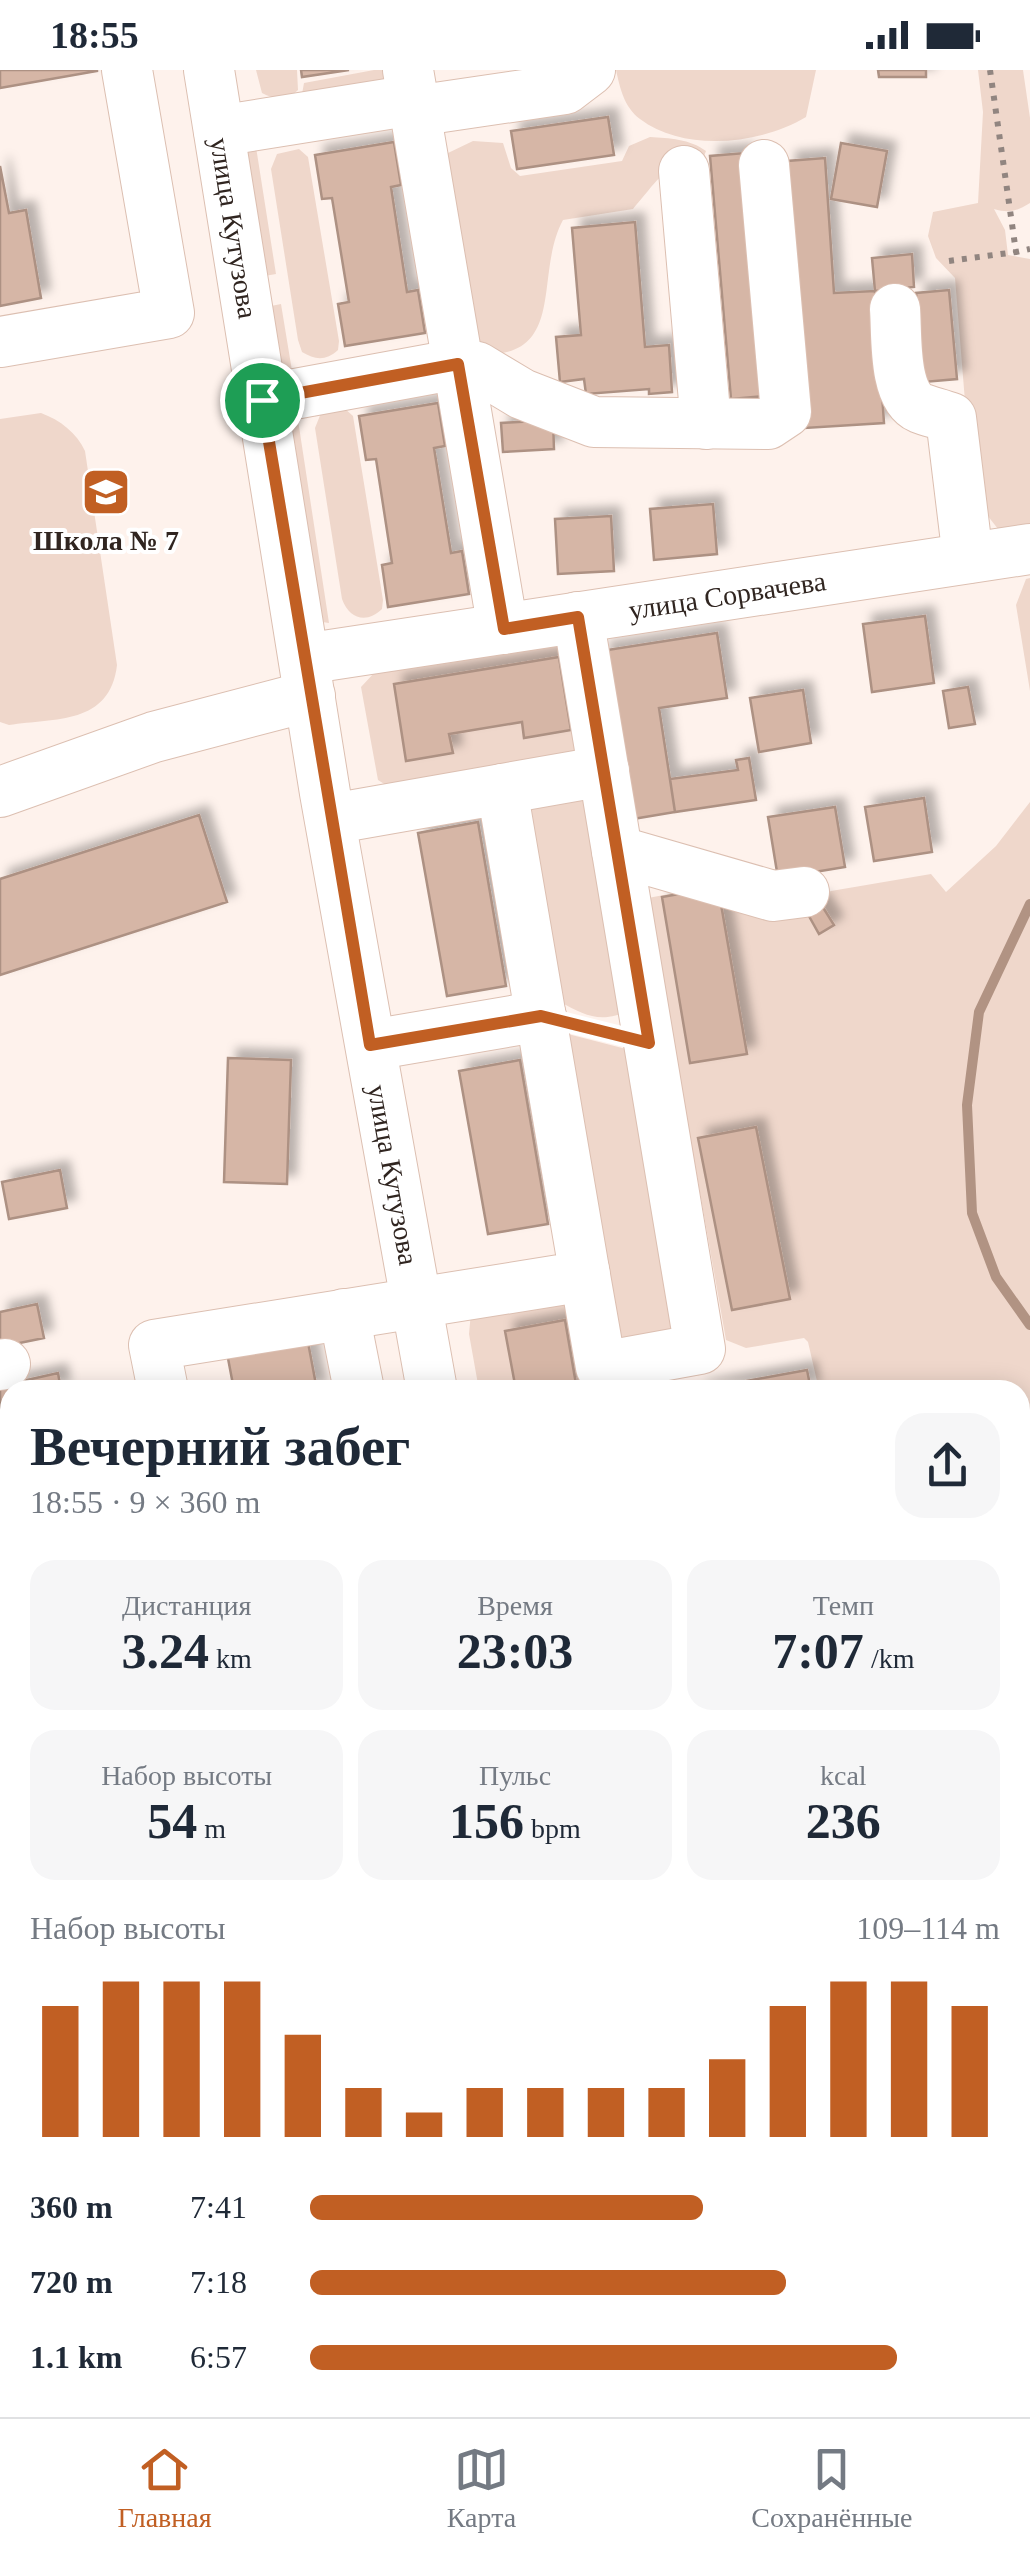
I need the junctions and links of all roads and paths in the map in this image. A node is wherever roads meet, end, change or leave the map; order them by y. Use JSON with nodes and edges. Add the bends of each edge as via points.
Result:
{"nodes":[{"id":1,"x":126,"y":70,"type":"edge"},
{"id":2,"x":209,"y":70,"type":"edge"},
{"id":3,"x":590,"y":70,"type":"edge"},
{"id":4,"x":990,"y":70,"type":"edge"},
{"id":5,"x":412,"y":94,"type":"edge"},
{"id":6,"x":219,"y":130,"type":"junction"},
{"id":7,"x":764,"y":165,"type":"dead end"},
{"id":8,"x":684,"y":171,"type":"dead end"},
{"id":9,"x":1030,"y":249,"type":"edge"},
{"id":10,"x":1016,"y":252,"type":"junction"},
{"id":11,"x":949,"y":261,"type":"dead end"},
{"id":12,"x":245,"y":301,"type":"junction"},
{"id":13,"x":896,"y":309,"type":"dead end"},
{"id":14,"x":168,"y":313,"type":"junction"},
{"id":15,"x":0,"y":342,"type":"edge"},
{"id":16,"x":458,"y":364,"type":"junction"},
{"id":17,"x":262,"y":400,"type":"junction"},
{"id":18,"x":706,"y":424,"type":"junction"},
{"id":19,"x":1030,"y":549,"type":"edge"},
{"id":20,"x":968,"y":558,"type":"junction"},
{"id":21,"x":578,"y":617,"type":"junction"},
{"id":22,"x":504,"y":629,"type":"junction"},
{"id":23,"x":307,"y":677,"type":"junction"},
{"id":24,"x":604,"y":772,"type":"junction"},
{"id":25,"x":502,"y":788,"type":"junction"},
{"id":26,"x":0,"y":792,"type":"edge"},
{"id":27,"x":331,"y":819,"type":"junction"},
{"id":28,"x":617,"y":851,"type":"junction"},
{"id":29,"x":804,"y":892,"type":"dead end"},
{"id":30,"x":541,"y":1016,"type":"junction"},
{"id":31,"x":370,"y":1045,"type":"junction"},
{"id":32,"x":584,"y":1270,"type":"junction"},
{"id":33,"x":416,"y":1304,"type":"junction"},
{"id":34,"x":344,"y":1314,"type":"junction"},
{"id":35,"x":161,"y":1380,"type":"edge"},
{"id":36,"x":356,"y":1380,"type":"edge"},
{"id":37,"x":430,"y":1380,"type":"edge"}],
"edges":[{"from":1,"to":14,"type":"street"},
{"from":2,"to":6,"type":"street","name":"улица Кутузова"},
{"from":3,"to":5,"type":"street","via":[[565,88]]},
{"from":4,"to":10,"type":"path"},
{"from":5,"to":6,"type":"street"},
{"from":5,"to":16,"type":"street"},
{"from":6,"to":12,"type":"street","name":"улица Кутузова"},
{"from":7,"to":18,"type":"street","via":[[786,412],[768,424]]},
{"from":8,"to":18,"type":"street"},
{"from":9,"to":10,"type":"path"},
{"from":10,"to":11,"type":"path"},
{"from":12,"to":14,"type":"street"},
{"from":12,"to":17,"type":"street","name":"улица Кутузова"},
{"from":13,"to":20,"type":"street","via":[[906,394],[916,407],[951,418]]},
{"from":14,"to":15,"type":"street"},
{"from":16,"to":17,"type":"street"},
{"from":16,"to":18,"type":"street","via":[[594,422]]},
{"from":16,"to":22,"type":"street"},
{"from":17,"to":23,"type":"street","name":"улица Кутузова"},
{"from":19,"to":20,"type":"street","name":"улица Сорвачева"},
{"from":20,"to":21,"type":"street","name":"улица Сорвачева"},
{"from":21,"to":22,"type":"street","name":"улица Сорвачева"},
{"from":21,"to":24,"type":"street"},
{"from":22,"to":23,"type":"street","name":"улица Сорвачева"},
{"from":23,"to":26,"type":"street","name":"улица Сорвачева"},
{"from":23,"to":27,"type":"street","name":"улица Кутузова"},
{"from":24,"to":25,"type":"street"},
{"from":24,"to":28,"type":"street"},
{"from":25,"to":27,"type":"street"},
{"from":25,"to":30,"type":"street"},
{"from":27,"to":31,"type":"street","name":"улица Кутузова"},
{"from":28,"to":29,"type":"street","via":[[773,896]]},
{"from":28,"to":32,"type":"street","via":[[700,1349],[601,1367]]},
{"from":30,"to":31,"type":"street"},
{"from":30,"to":32,"type":"street"},
{"from":31,"to":33,"type":"street","name":"улица Кутузова"},
{"from":32,"to":33,"type":"street","via":[[584,1276]]},
{"from":33,"to":34,"type":"street"},
{"from":33,"to":37,"type":"street","name":"улица Кутузова"},
{"from":34,"to":35,"type":"street","via":[[154,1345]]},
{"from":34,"to":36,"type":"street"}]}
